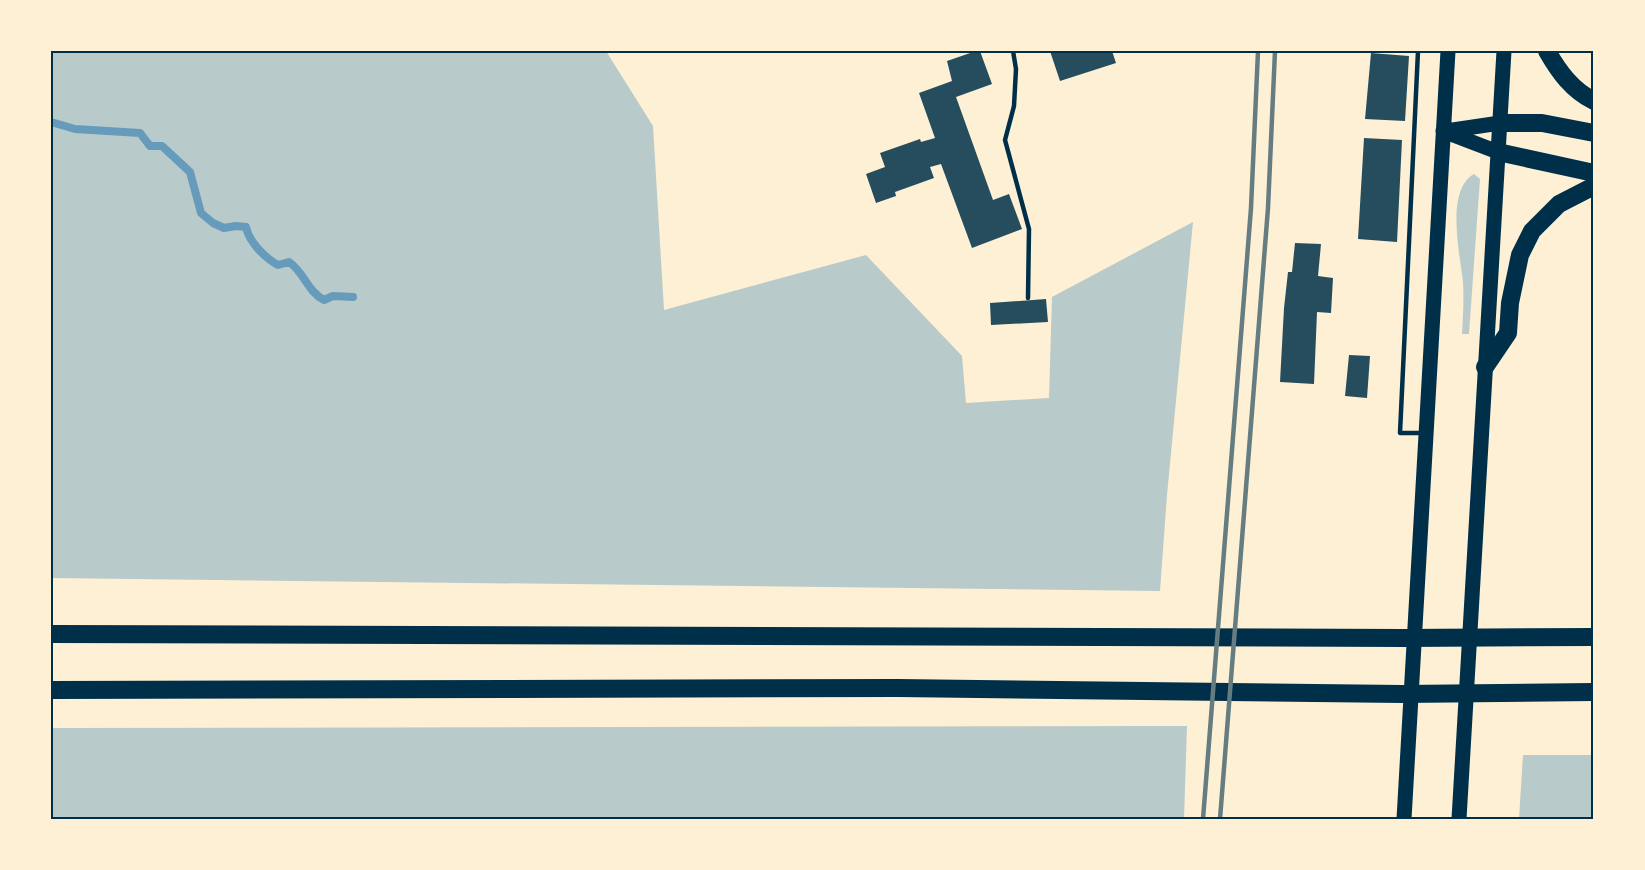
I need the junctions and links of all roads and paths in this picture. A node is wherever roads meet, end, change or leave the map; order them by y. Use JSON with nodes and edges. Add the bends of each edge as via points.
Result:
{"nodes":[{"id":1,"x":1013,"y":51,"type":"edge"},
{"id":2,"x":1418,"y":51,"type":"edge"},
{"id":3,"x":1448,"y":51,"type":"edge"},
{"id":4,"x":1504,"y":51,"type":"edge"},
{"id":5,"x":1547,"y":51,"type":"edge"},
{"id":6,"x":1594,"y":101,"type":"edge"},
{"id":7,"x":1500,"y":123,"type":"junction"},
{"id":8,"x":1443,"y":131,"type":"junction"},
{"id":9,"x":1594,"y":133,"type":"edge"},
{"id":10,"x":1498,"y":152,"type":"junction"},
{"id":11,"x":1594,"y":173,"type":"edge"},
{"id":12,"x":1594,"y":186,"type":"edge"},
{"id":13,"x":1029,"y":298,"type":"dead end"},
{"id":14,"x":1485,"y":367,"type":"junction"},
{"id":15,"x":1426,"y":433,"type":"junction"},
{"id":16,"x":51,"y":634,"type":"edge"},
{"id":17,"x":1594,"y":637,"type":"edge"},
{"id":18,"x":51,"y":690,"type":"edge"},
{"id":19,"x":1594,"y":692,"type":"edge"},
{"id":20,"x":1405,"y":812,"type":"edge"},
{"id":21,"x":1460,"y":813,"type":"edge"}],
"edges":[{"from":1,"to":13,"type":"lane","via":[[1014,106],[1005,140],[1029,229]]},
{"from":2,"to":15,"type":"lane","via":[[1400,433]]},
{"from":3,"to":8,"type":"main road"},
{"from":4,"to":7,"type":"main road"},
{"from":5,"to":6,"type":"highway","via":[[1573,87]]},
{"from":7,"to":8,"type":"main road"},
{"from":7,"to":9,"type":"highway","via":[[1542,123]]},
{"from":7,"to":10,"type":"main road"},
{"from":8,"to":10,"type":"main road"},
{"from":8,"to":15,"type":"main road"},
{"from":10,"to":11,"type":"highway"},
{"from":10,"to":14,"type":"main road"},
{"from":12,"to":14,"type":"highway","via":[[1559,204],[1532,231],[1520,255],[1508,333]]},
{"from":14,"to":21,"type":"main road"},
{"from":15,"to":20,"type":"main road"},
{"from":16,"to":17,"type":"highway"},
{"from":18,"to":19,"type":"highway","via":[[910,688],[1402,694]]}]}
